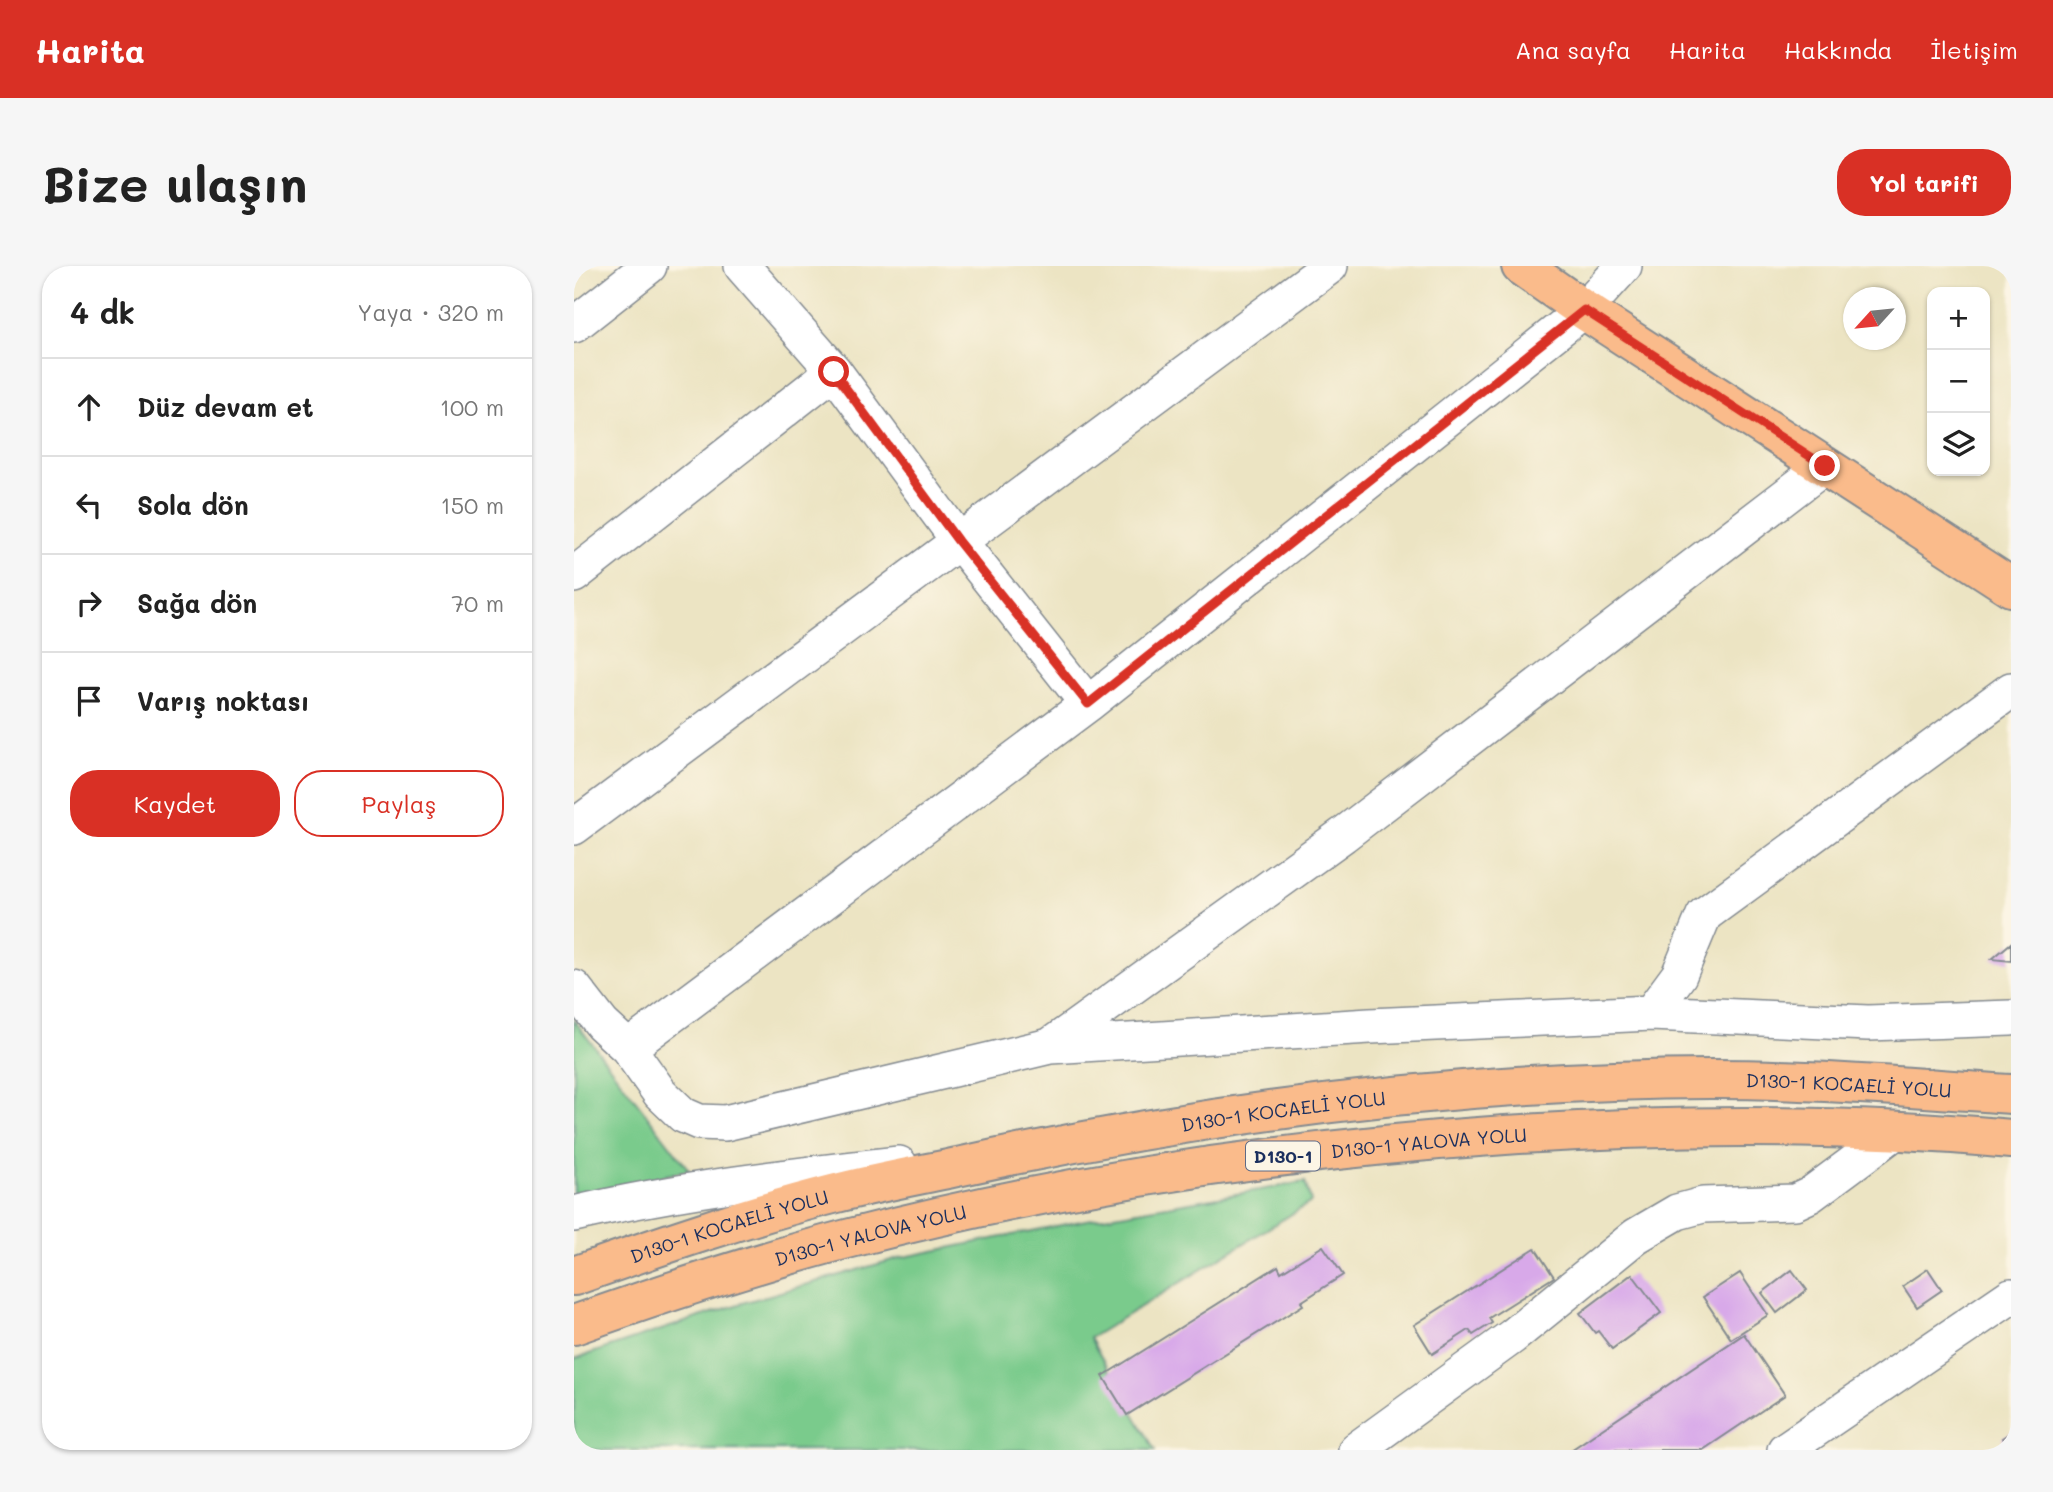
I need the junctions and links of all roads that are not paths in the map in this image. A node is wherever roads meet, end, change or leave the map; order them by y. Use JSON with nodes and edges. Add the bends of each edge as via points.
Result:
{"nodes":[{"id":1,"x":649,"y":266,"type":"edge"},
{"id":2,"x":742,"y":266,"type":"edge"},
{"id":3,"x":1330,"y":266,"type":"edge"},
{"id":4,"x":1521,"y":266,"type":"edge"},
{"id":5,"x":1624,"y":266,"type":"edge"},
{"id":6,"x":1584,"y":310,"type":"junction"},
{"id":7,"x":574,"y":325,"type":"edge"},
{"id":8,"x":834,"y":372,"type":"junction"},
{"id":9,"x":1825,"y":466,"type":"junction"},
{"id":10,"x":958,"y":541,"type":"junction"},
{"id":11,"x":574,"y":575,"type":"edge"},
{"id":12,"x":2011,"y":587,"type":"edge"},
{"id":13,"x":2011,"y":690,"type":"edge"},
{"id":14,"x":1088,"y":704,"type":"junction"},
{"id":15,"x":574,"y":827,"type":"edge"},
{"id":16,"x":574,"y":988,"type":"edge"},
{"id":17,"x":1651,"y":1013,"type":"junction"},
{"id":18,"x":2011,"y":1018,"type":"edge"},
{"id":19,"x":1050,"y":1046,"type":"junction"},
{"id":20,"x":628,"y":1048,"type":"junction"},
{"id":21,"x":2011,"y":1094,"type":"edge"},
{"id":22,"x":1895,"y":1132,"type":"junction"},
{"id":23,"x":2011,"y":1139,"type":"edge"},
{"id":24,"x":1048,"y":1147,"type":"junction"},
{"id":25,"x":574,"y":1214,"type":"edge"},
{"id":26,"x":574,"y":1276,"type":"edge"},
{"id":27,"x":2011,"y":1296,"type":"edge"},
{"id":28,"x":574,"y":1325,"type":"edge"},
{"id":29,"x":1356,"y":1450,"type":"edge"},
{"id":30,"x":1785,"y":1450,"type":"edge"}],
"edges":[{"from":1,"to":7,"type":"street"},
{"from":2,"to":8,"type":"street"},
{"from":3,"to":10,"type":"street"},
{"from":4,"to":6,"type":"main road"},
{"from":5,"to":6,"type":"street"},
{"from":6,"to":9,"type":"main road"},
{"from":6,"to":14,"type":"street"},
{"from":8,"to":10,"type":"street"},
{"from":8,"to":11,"type":"street"},
{"from":9,"to":12,"type":"main road"},
{"from":9,"to":19,"type":"street","via":[[1343,835]]},
{"from":10,"to":14,"type":"street"},
{"from":10,"to":15,"type":"street"},
{"from":13,"to":17,"type":"street","via":[[1704,915],[1679,975]]},
{"from":14,"to":20,"type":"street"},
{"from":16,"to":20,"type":"street"},
{"from":17,"to":18,"type":"street","via":[[1868,1023]]},
{"from":17,"to":19,"type":"street"},
{"from":19,"to":20,"type":"street","via":[[725,1123],[699,1122],[683,1115],[660,1093]]},
{"from":21,"to":24,"type":"main road","name":"D130-1 KOCAELİ YOLU","number":"D130-1","via":[[1712,1079],[1534,1084],[1305,1105]]},
{"from":22,"to":23,"type":"main road","name":"D130-1 YALOVA YOLU","number":"D130-1"},
{"from":22,"to":28,"type":"main road","name":"D130-1 YALOVA YOLU","number":"D130-1","via":[[1708,1126],[1576,1130],[1290,1155],[1054,1192],[858,1236]]},
{"from":22,"to":29,"type":"street","via":[[1795,1202],[1703,1205],[1677,1212],[1636,1236],[1513,1336]]},
{"from":24,"to":25,"type":"street","via":[[756,1180]]},
{"from":24,"to":26,"type":"main road","name":"D130-1 KOCAELİ YOLU","number":"D130-1","via":[[832,1194]]},
{"from":27,"to":30,"type":"street"}]}
